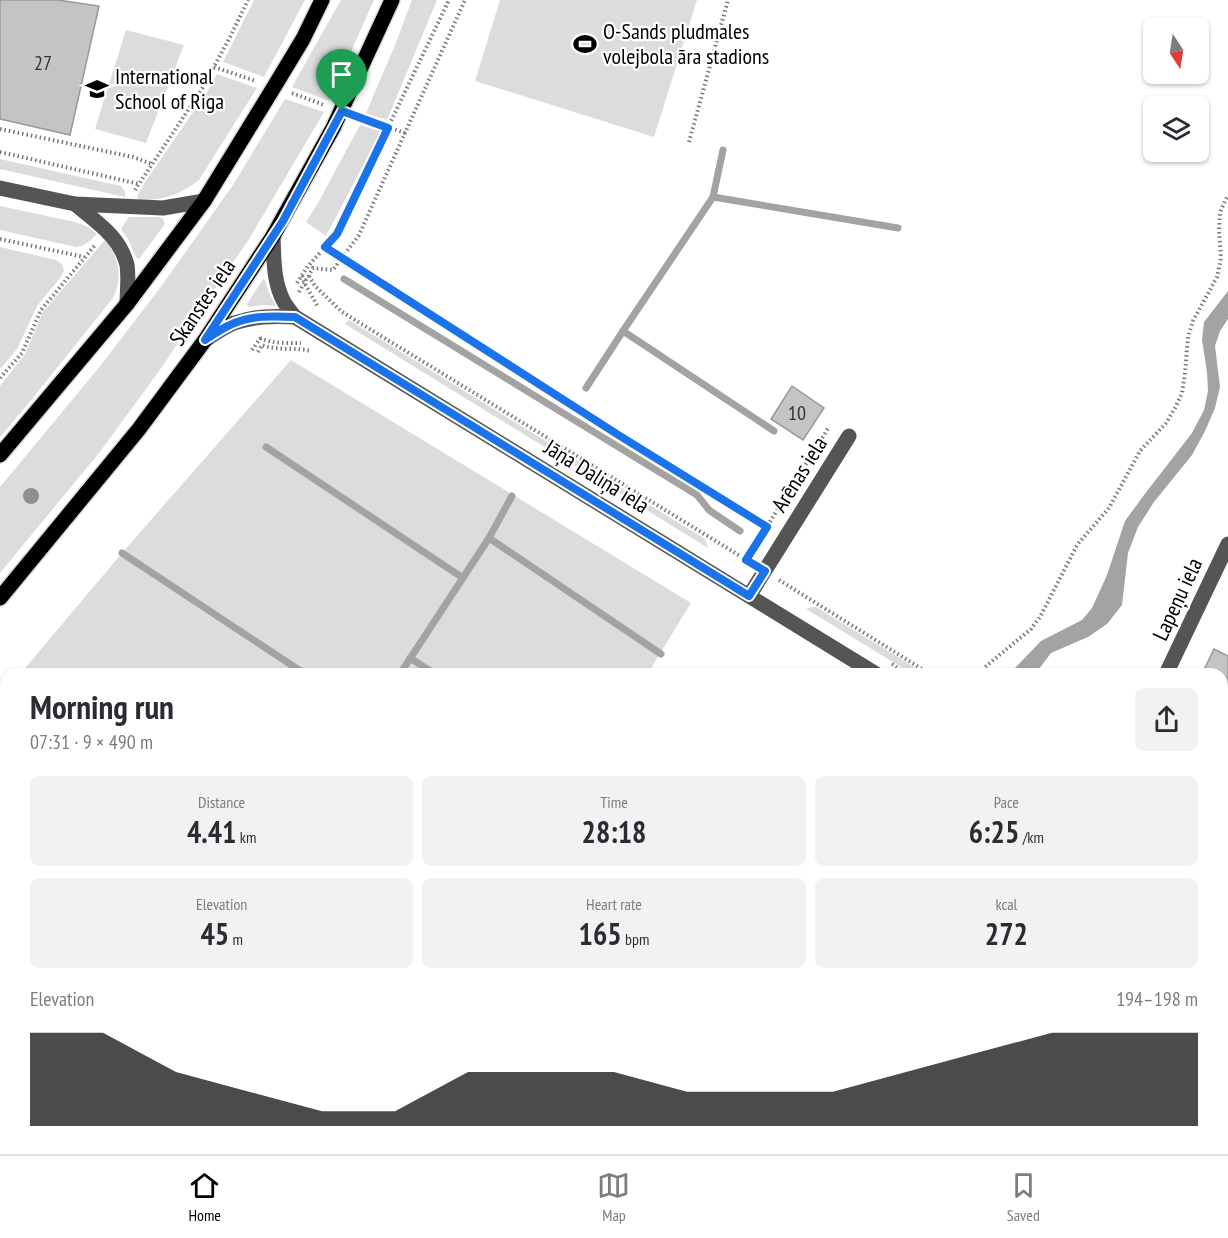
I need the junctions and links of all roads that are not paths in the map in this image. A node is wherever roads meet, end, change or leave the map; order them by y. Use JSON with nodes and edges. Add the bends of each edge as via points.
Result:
{"nodes":[{"id":1,"x":322,"y":0,"type":"edge"},
{"id":2,"x":392,"y":0,"type":"edge"},
{"id":3,"x":0,"y":188,"type":"edge"},
{"id":4,"x":204,"y":201,"type":"junction"},
{"id":5,"x":75,"y":204,"type":"junction"},
{"id":6,"x":273,"y":236,"type":"junction"},
{"id":7,"x":127,"y":304,"type":"junction"},
{"id":8,"x":295,"y":317,"type":"junction"},
{"id":9,"x":205,"y":340,"type":"junction"},
{"id":10,"x":849,"y":436,"type":"dead end"},
{"id":11,"x":0,"y":455,"type":"edge"},
{"id":12,"x":1228,"y":543,"type":"edge"},
{"id":13,"x":749,"y":596,"type":"junction"},
{"id":14,"x":0,"y":598,"type":"edge"},
{"id":15,"x":866,"y":668,"type":"edge"},
{"id":16,"x":1169,"y":668,"type":"edge"}],
"edges":[{"from":1,"to":4,"type":"main road","via":[[303,39]]},
{"from":2,"to":6,"type":"main road","name":"Skanstes iela","via":[[342,111]]},
{"from":3,"to":5,"type":"street"},
{"from":4,"to":5,"type":"street","via":[[163,208]]},
{"from":4,"to":7,"type":"main road"},
{"from":5,"to":7,"type":"street","via":[[120,245],[127,266]]},
{"from":6,"to":8,"type":"street","name":"Jāņa Daliņa iela","via":[[279,290]]},
{"from":6,"to":9,"type":"main road","name":"Skanstes iela"},
{"from":7,"to":11,"type":"main road"},
{"from":8,"to":9,"type":"street","via":[[245,320]]},
{"from":8,"to":13,"type":"street","name":"Jāņa Daliņa iela"},
{"from":9,"to":14,"type":"main road","name":"Skanstes iela","via":[[139,429]]},
{"from":10,"to":13,"type":"street","name":"Arēnas iela"},
{"from":12,"to":16,"type":"street","name":"Lapeņu iela"},
{"from":13,"to":15,"type":"street","name":"Jāņa Daliņa iela"}]}
